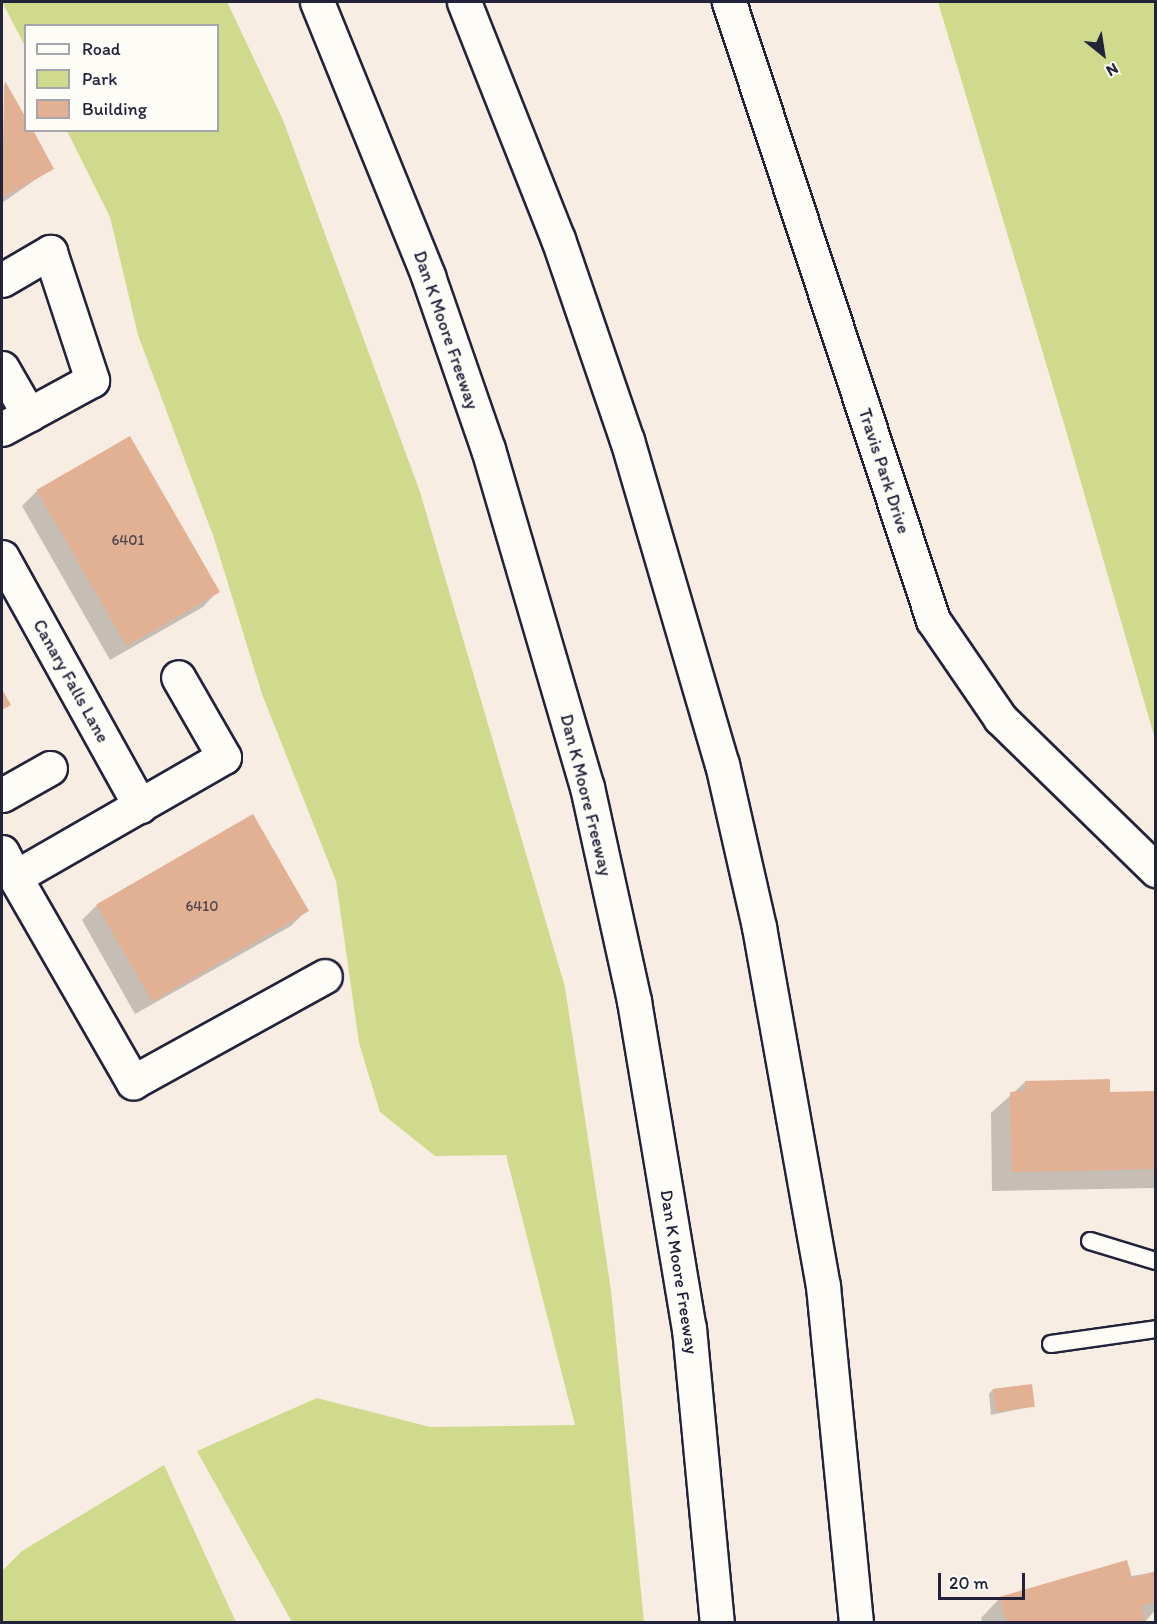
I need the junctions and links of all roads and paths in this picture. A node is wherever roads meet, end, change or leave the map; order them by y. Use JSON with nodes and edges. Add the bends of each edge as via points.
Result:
{"nodes":[{"id":1,"x":317,"y":2,"type":"edge"},
{"id":2,"x":464,"y":2,"type":"edge"},
{"id":3,"x":729,"y":2,"type":"edge"},
{"id":4,"x":2,"y":280,"type":"edge"},
{"id":5,"x":2,"y":368,"type":"edge"},
{"id":6,"x":15,"y":422,"type":"edge"},
{"id":7,"x":2,"y":557,"type":"edge"},
{"id":8,"x":178,"y":677,"type":"dead end"},
{"id":9,"x":50,"y":768,"type":"dead end"},
{"id":10,"x":2,"y":795,"type":"edge"},
{"id":11,"x":140,"y":806,"type":"junction"},
{"id":12,"x":8,"y":865,"type":"edge"},
{"id":13,"x":1155,"y":870,"type":"edge"},
{"id":14,"x":325,"y":975,"type":"dead end"},
{"id":15,"x":1090,"y":1241,"type":"dead end"},
{"id":16,"x":1155,"y":1261,"type":"edge"},
{"id":17,"x":1155,"y":1329,"type":"edge"},
{"id":18,"x":1051,"y":1344,"type":"dead end"},
{"id":19,"x":717,"y":1623,"type":"edge"},
{"id":20,"x":856,"y":1623,"type":"edge"}],
"edges":[{"from":1,"to":19,"type":"main road","name":"Dan K Moore Freeway","via":[[428,276],[488,449],[586,787],[634,1001],[689,1328]]},
{"from":2,"to":20,"type":"main road","via":[[558,239],[627,440],[722,764],[759,927],[823,1286]]},
{"from":3,"to":13,"type":"main road","name":"Travis Park Drive","via":[[933,620],[1000,718]]},
{"from":4,"to":6,"type":"main road","via":[[50,252],[92,380]]},
{"from":5,"to":6,"type":"main road"},
{"from":7,"to":11,"type":"main road","name":"Canary Falls Lane"},
{"from":8,"to":11,"type":"main road","via":[[224,757]]},
{"from":9,"to":10,"type":"main road"},
{"from":11,"to":12,"type":"main road"},
{"from":12,"to":14,"type":"main road","via":[[133,1082]]},
{"from":15,"to":16,"type":"lane"},
{"from":17,"to":18,"type":"lane"}]}
